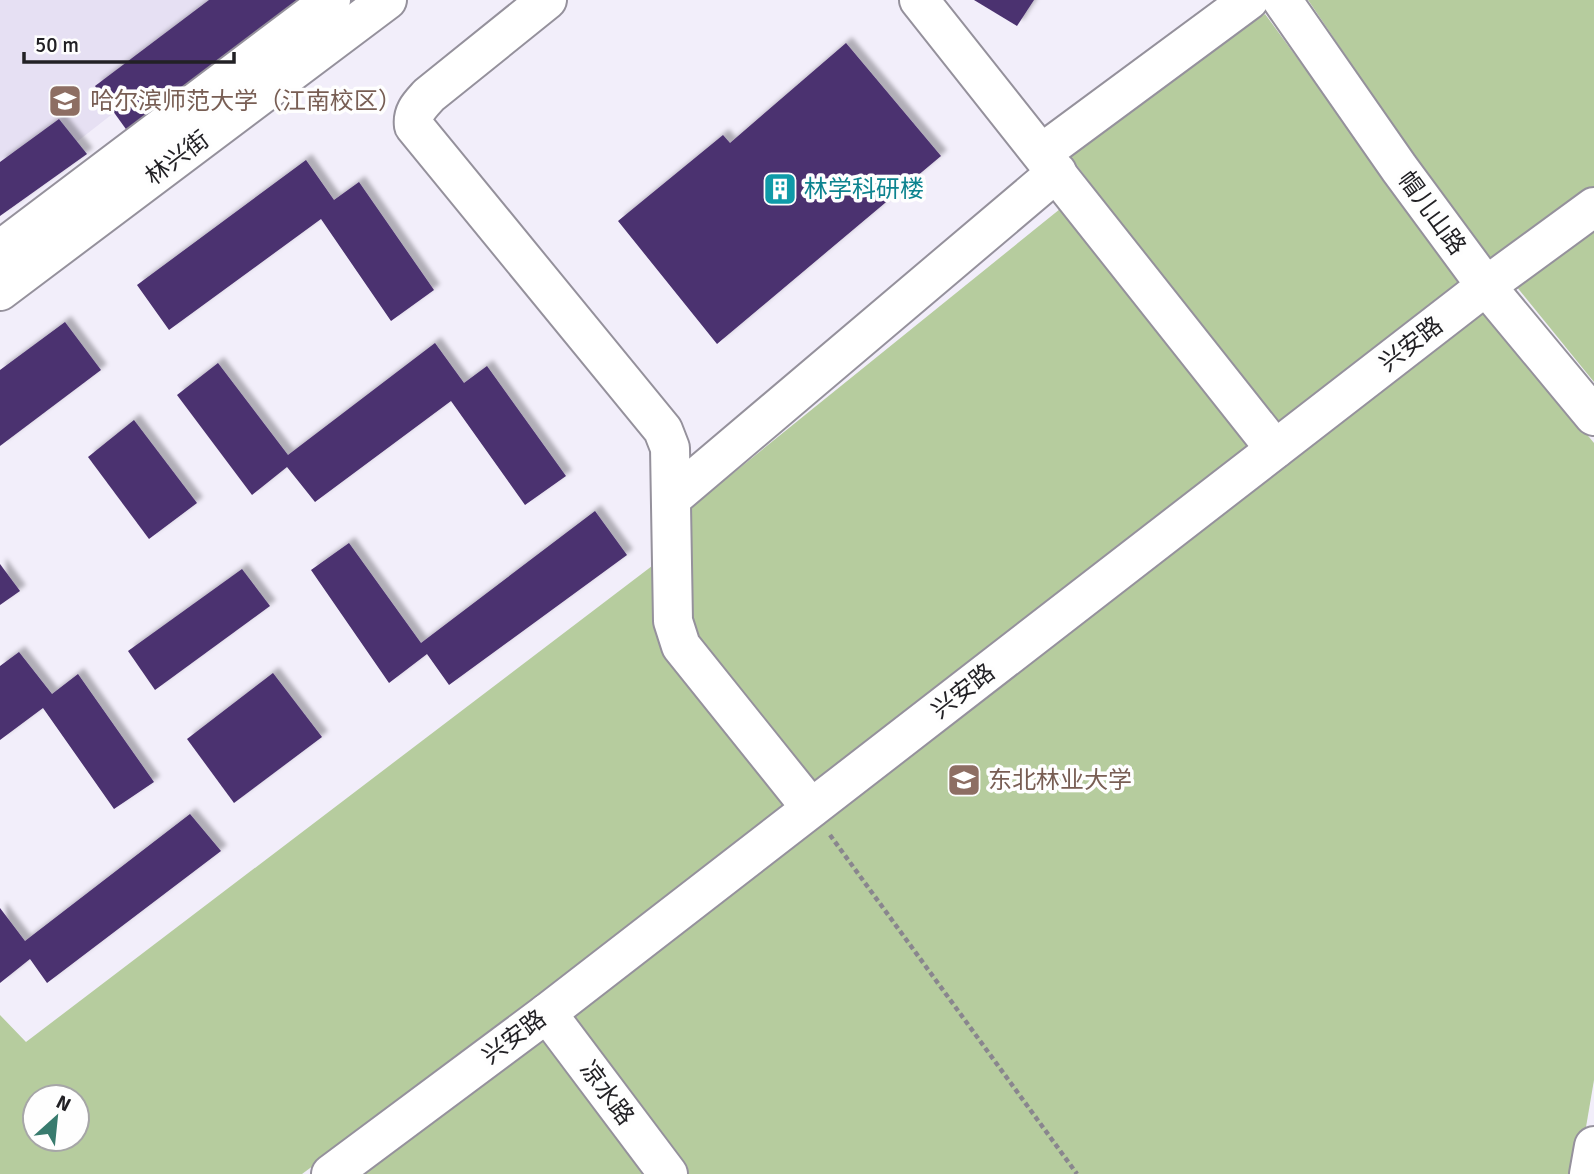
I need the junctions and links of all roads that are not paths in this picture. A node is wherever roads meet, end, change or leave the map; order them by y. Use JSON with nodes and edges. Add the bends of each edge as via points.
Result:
{"nodes":[{"id":1,"x":331,"y":0,"type":"edge"},
{"id":2,"x":387,"y":0,"type":"edge"},
{"id":3,"x":547,"y":0,"type":"edge"},
{"id":4,"x":919,"y":0,"type":"edge"},
{"id":5,"x":1249,"y":0,"type":"edge"},
{"id":6,"x":1282,"y":0,"type":"edge"},
{"id":7,"x":1049,"y":162,"type":"junction"},
{"id":8,"x":1594,"y":207,"type":"edge"},
{"id":9,"x":0,"y":250,"type":"edge"},
{"id":10,"x":1486,"y":286,"type":"junction"},
{"id":11,"x":0,"y":291,"type":"edge"},
{"id":12,"x":1594,"y":416,"type":"edge"},
{"id":13,"x":1275,"y":449,"type":"junction"},
{"id":14,"x":672,"y":498,"type":"junction"},
{"id":15,"x":811,"y":808,"type":"junction"},
{"id":16,"x":547,"y":1013,"type":"junction"},
{"id":17,"x":1594,"y":1146,"type":"edge"},
{"id":18,"x":331,"y":1174,"type":"edge"},
{"id":19,"x":668,"y":1174,"type":"edge"},
{"id":20,"x":1589,"y":1174,"type":"edge"}],
"edges":[{"from":1,"to":9,"type":"street","name":"林兴街"},
{"from":2,"to":11,"type":"street","name":"林兴街"},
{"from":3,"to":14,"type":"street","via":[[429,95],[413,117],[414,126],[663,430],[670,448]]},
{"from":4,"to":7,"type":"street"},
{"from":5,"to":7,"type":"street"},
{"from":6,"to":10,"type":"street","name":"帽儿山路"},
{"from":7,"to":13,"type":"street"},
{"from":7,"to":14,"type":"street"},
{"from":8,"to":10,"type":"street","name":"兴安路"},
{"from":10,"to":12,"type":"street","name":"帽儿山路"},
{"from":10,"to":13,"type":"street","name":"兴安路"},
{"from":13,"to":15,"type":"street","name":"兴安路"},
{"from":14,"to":15,"type":"street","via":[[673,621],[681,646]]},
{"from":15,"to":16,"type":"street","name":"兴安路"},
{"from":16,"to":18,"type":"street","name":"兴安路"},
{"from":16,"to":19,"type":"street","name":"凉水路"},
{"from":17,"to":20,"type":"street"}]}
